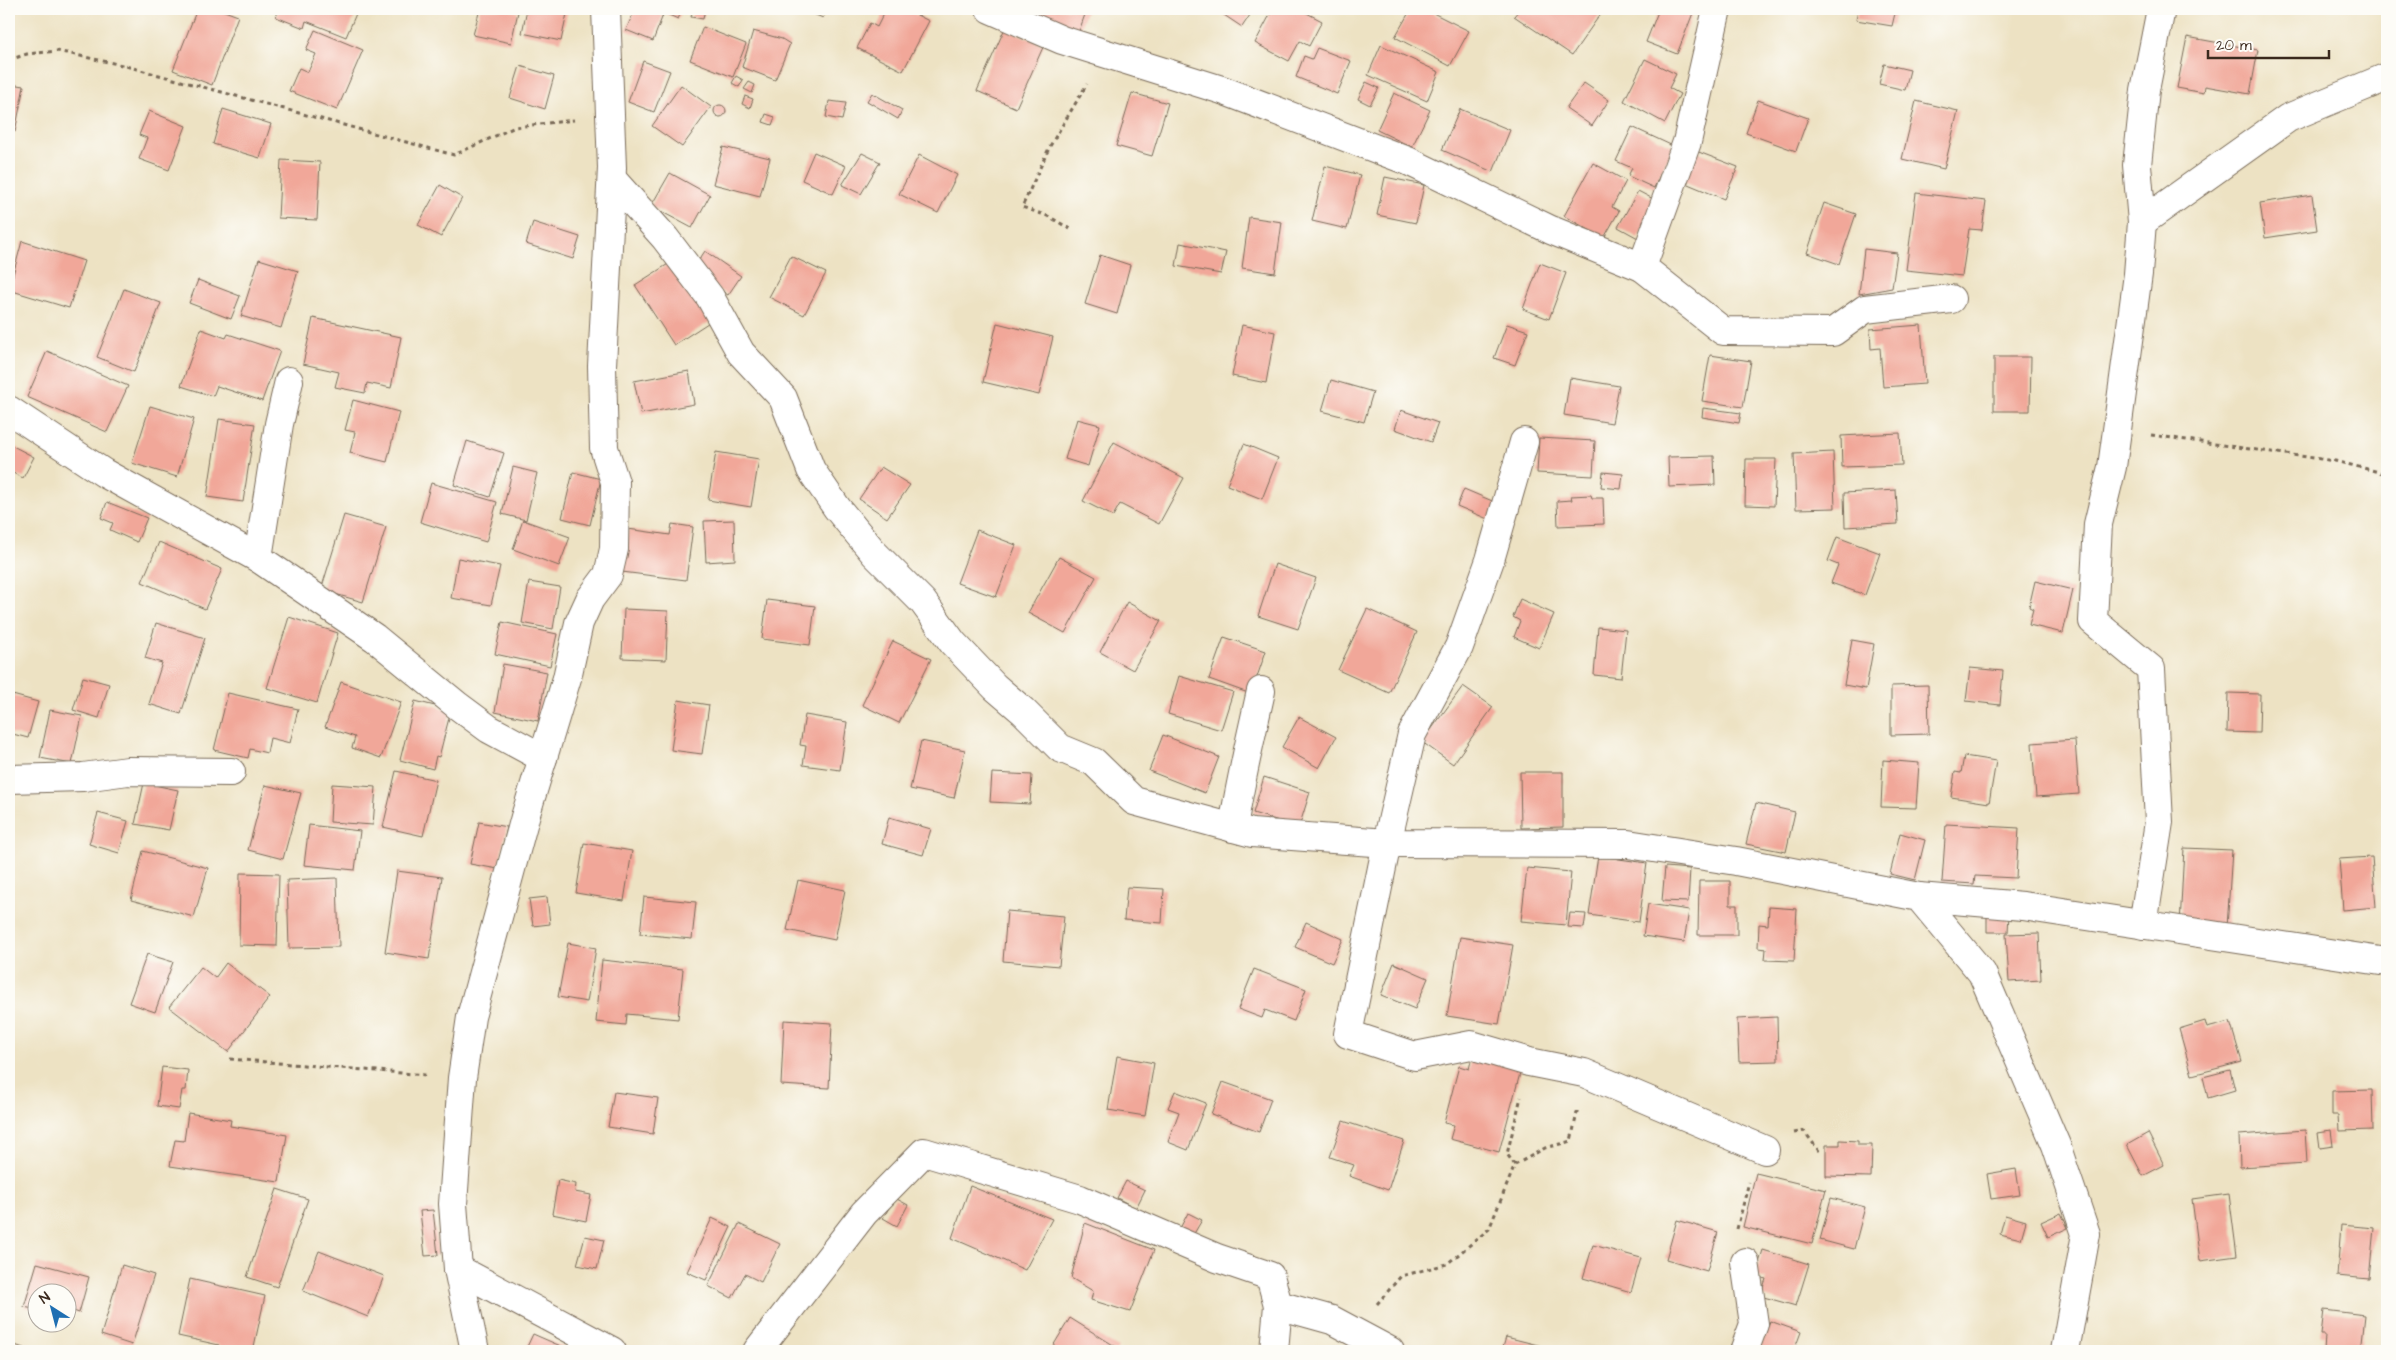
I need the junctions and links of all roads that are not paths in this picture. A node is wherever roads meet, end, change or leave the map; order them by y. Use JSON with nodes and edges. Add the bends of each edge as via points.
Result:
{"nodes":[{"id":1,"x":606,"y":9,"type":"edge"},
{"id":2,"x":990,"y":9,"type":"edge"},
{"id":3,"x":1717,"y":9,"type":"edge"},
{"id":4,"x":2161,"y":9,"type":"edge"},
{"id":5,"x":2387,"y":77,"type":"edge"},
{"id":6,"x":612,"y":179,"type":"junction"},
{"id":7,"x":2142,"y":222,"type":"junction"},
{"id":8,"x":1642,"y":267,"type":"junction"},
{"id":9,"x":1951,"y":299,"type":"dead end"},
{"id":10,"x":289,"y":381,"type":"dead end"},
{"id":11,"x":9,"y":410,"type":"edge"},
{"id":12,"x":1524,"y":442,"type":"dead end"},
{"id":13,"x":258,"y":558,"type":"junction"},
{"id":14,"x":1261,"y":691,"type":"dead end"},
{"id":15,"x":542,"y":758,"type":"junction"},
{"id":16,"x":231,"y":772,"type":"dead end"},
{"id":17,"x":9,"y":779,"type":"edge"},
{"id":18,"x":1233,"y":828,"type":"junction"},
{"id":19,"x":1387,"y":843,"type":"junction"},
{"id":20,"x":1919,"y":897,"type":"junction"},
{"id":21,"x":2143,"y":925,"type":"junction"},
{"id":22,"x":2387,"y":962,"type":"edge"},
{"id":23,"x":1766,"y":1150,"type":"dead end"},
{"id":24,"x":1745,"y":1262,"type":"dead end"},
{"id":25,"x":458,"y":1269,"type":"junction"},
{"id":26,"x":1278,"y":1305,"type":"junction"},
{"id":27,"x":475,"y":1351,"type":"edge"},
{"id":28,"x":612,"y":1351,"type":"edge"},
{"id":29,"x":757,"y":1351,"type":"edge"},
{"id":30,"x":1274,"y":1351,"type":"edge"},
{"id":31,"x":1390,"y":1351,"type":"edge"},
{"id":32,"x":1744,"y":1351,"type":"edge"},
{"id":33,"x":2065,"y":1351,"type":"edge"}],
"edges":[{"from":1,"to":6,"type":"street"},
{"from":2,"to":8,"type":"street","via":[[1062,40],[1222,90],[1408,161],[1551,230]]},
{"from":3,"to":8,"type":"street","via":[[1687,142]]},
{"from":4,"to":7,"type":"street","via":[[2145,90],[2137,165]]},
{"from":5,"to":7,"type":"street","via":[[2288,118]]},
{"from":6,"to":15,"type":"street","via":[[602,366],[604,448],[615,482],[614,549],[608,575],[590,599],[579,623],[567,678]]},
{"from":6,"to":18,"type":"street","via":[[666,238],[710,297],[741,353],[783,398],[811,470],[837,508],[875,554],[924,602],[952,643],[1060,748],[1094,762],[1134,801]]},
{"from":7,"to":21,"type":"street","via":[[2112,467],[2098,524],[2093,621],[2151,670],[2159,822]]},
{"from":8,"to":9,"type":"street","via":[[1723,331],[1833,332],[1865,309]]},
{"from":10,"to":13,"type":"street"},
{"from":11,"to":13,"type":"street","via":[[104,473]]},
{"from":12,"to":19,"type":"street","via":[[1490,560],[1459,647],[1412,734]]},
{"from":13,"to":15,"type":"street","via":[[375,638],[489,728]]},
{"from":14,"to":18,"type":"street","via":[[1241,776]]},
{"from":15,"to":25,"type":"street","via":[[471,1017],[462,1078],[453,1204]]},
{"from":16,"to":17,"type":"street","via":[[152,770],[83,777]]},
{"from":18,"to":19,"type":"street","via":[[1252,833]]},
{"from":19,"to":20,"type":"street","via":[[1628,844],[1736,861]]},
{"from":19,"to":23,"type":"street","via":[[1348,1034],[1414,1056],[1471,1045],[1529,1062],[1584,1073]]},
{"from":20,"to":21,"type":"street","via":[[2023,906]]},
{"from":20,"to":33,"type":"street","via":[[1982,974],[2056,1145],[2086,1234]]},
{"from":21,"to":22,"type":"street"},
{"from":24,"to":32,"type":"street","via":[[1754,1324]]},
{"from":25,"to":27,"type":"street"},
{"from":25,"to":28,"type":"street"},
{"from":26,"to":29,"type":"street","via":[[1270,1276],[1217,1258],[1080,1199],[924,1152],[864,1213]]},
{"from":26,"to":30,"type":"street"},
{"from":26,"to":31,"type":"street","via":[[1332,1320]]}]}
